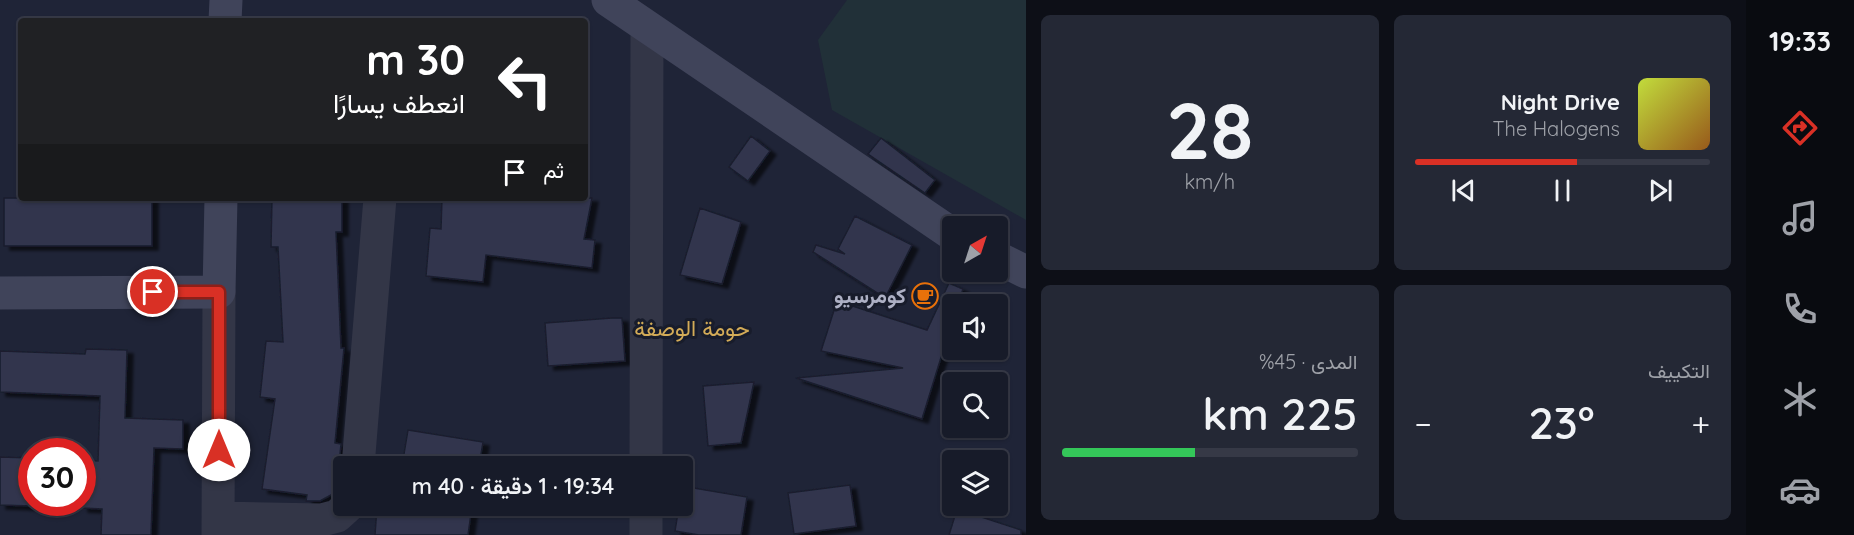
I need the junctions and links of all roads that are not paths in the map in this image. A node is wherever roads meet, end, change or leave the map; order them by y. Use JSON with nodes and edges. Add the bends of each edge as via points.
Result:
{"nodes":[{"id":1,"x":226,"y":0,"type":"edge"},
{"id":2,"x":608,"y":0,"type":"edge"},
{"id":3,"x":225,"y":18,"type":"edge"},
{"id":4,"x":647,"y":28,"type":"junction"},
{"id":5,"x":221,"y":201,"type":"edge"},
{"id":6,"x":380,"y":201,"type":"edge"},
{"id":7,"x":942,"y":227,"type":"edge"},
{"id":8,"x":1008,"y":263,"type":"edge"},
{"id":9,"x":1026,"y":272,"type":"edge"},
{"id":10,"x":219,"y":292,"type":"junction"},
{"id":11,"x":0,"y":293,"type":"edge"},
{"id":12,"x":359,"y":456,"type":"edge"},
{"id":13,"x":646,"y":456,"type":"edge"},
{"id":14,"x":337,"y":516,"type":"edge"},
{"id":15,"x":646,"y":516,"type":"edge"},
{"id":16,"x":219,"y":526,"type":"edge"},
{"id":17,"x":646,"y":535,"type":"edge"}],
"edges":[{"from":1,"to":3,"type":"street"},
{"from":2,"to":4,"type":"street"},
{"from":4,"to":7,"type":"street"},
{"from":4,"to":13,"type":"street"},
{"from":5,"to":10,"type":"street"},
{"from":6,"to":12,"type":"street"},
{"from":8,"to":9,"type":"street"},
{"from":10,"to":11,"type":"street"},
{"from":10,"to":16,"type":"street"},
{"from":14,"to":16,"type":"street"},
{"from":15,"to":17,"type":"street"}]}
